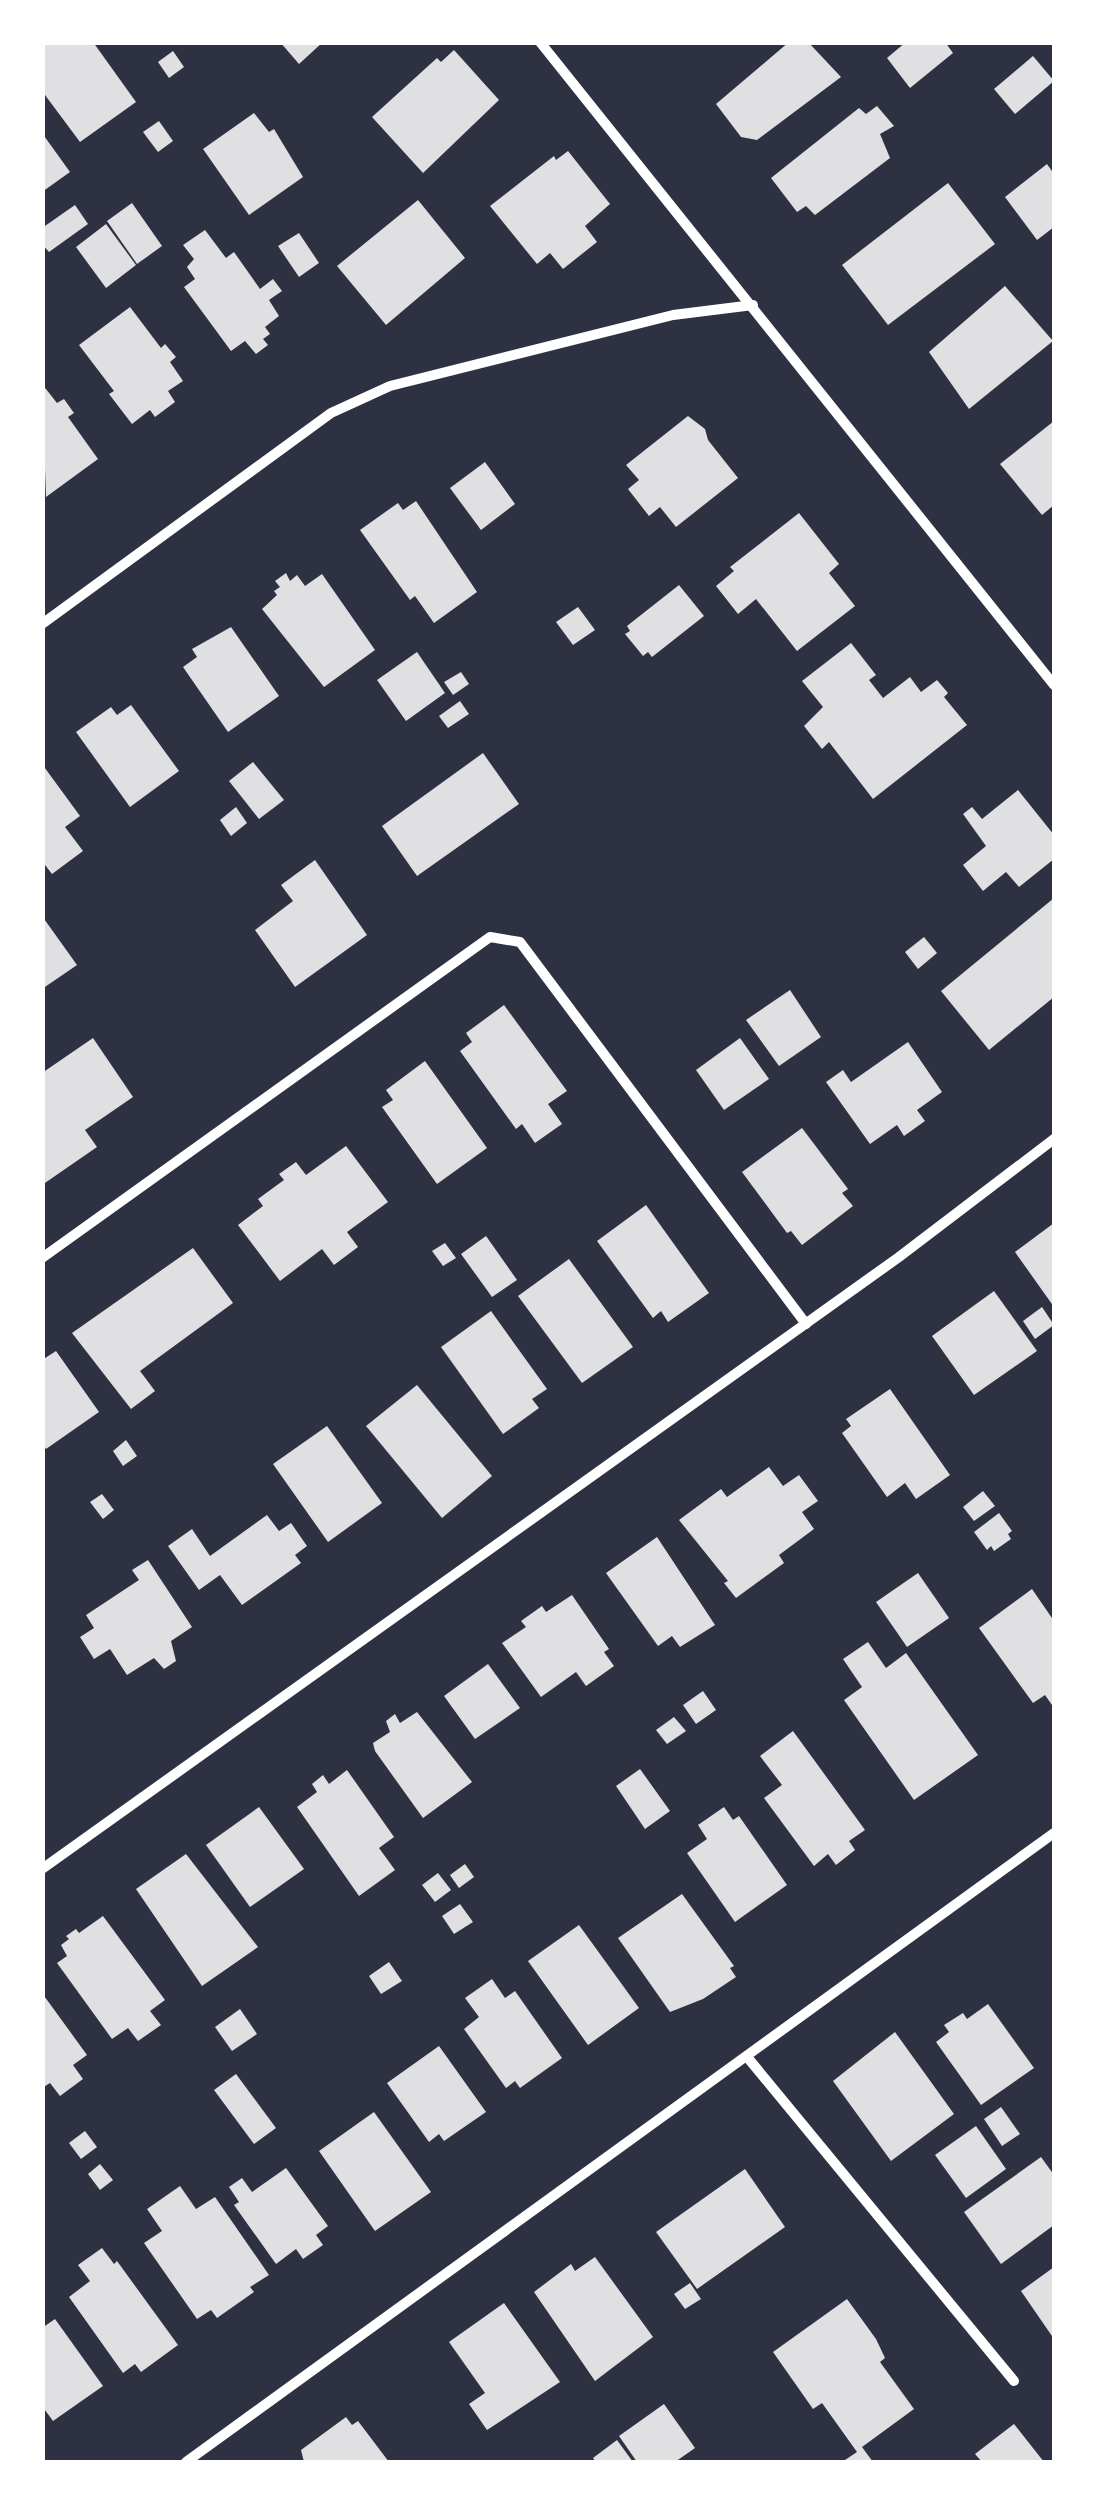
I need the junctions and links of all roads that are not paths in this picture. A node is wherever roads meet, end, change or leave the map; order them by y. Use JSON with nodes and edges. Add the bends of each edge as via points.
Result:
{"nodes":[{"id":1,"x":540,"y":42,"type":"edge"},
{"id":2,"x":752,"y":305,"type":"junction"},
{"id":3,"x":42,"y":624,"type":"edge"},
{"id":4,"x":1054,"y":685,"type":"edge"},
{"id":5,"x":1054,"y":1139,"type":"edge"},
{"id":6,"x":42,"y":1258,"type":"edge"},
{"id":7,"x":806,"y":1324,"type":"junction"},
{"id":8,"x":1054,"y":1833,"type":"edge"},
{"id":9,"x":42,"y":1869,"type":"edge"},
{"id":10,"x":748,"y":2058,"type":"junction"},
{"id":11,"x":1014,"y":2381,"type":"dead end"},
{"id":12,"x":186,"y":2462,"type":"edge"}],
"edges":[{"from":1,"to":2,"type":"street"},
{"from":2,"to":3,"type":"street","via":[[673,315],[375,393],[331,413]]},
{"from":2,"to":4,"type":"street"},
{"from":5,"to":7,"type":"street"},
{"from":6,"to":7,"type":"street","via":[[490,937],[520,942]]},
{"from":7,"to":9,"type":"street"},
{"from":8,"to":10,"type":"street"},
{"from":10,"to":11,"type":"street"},
{"from":10,"to":12,"type":"street"}]}
